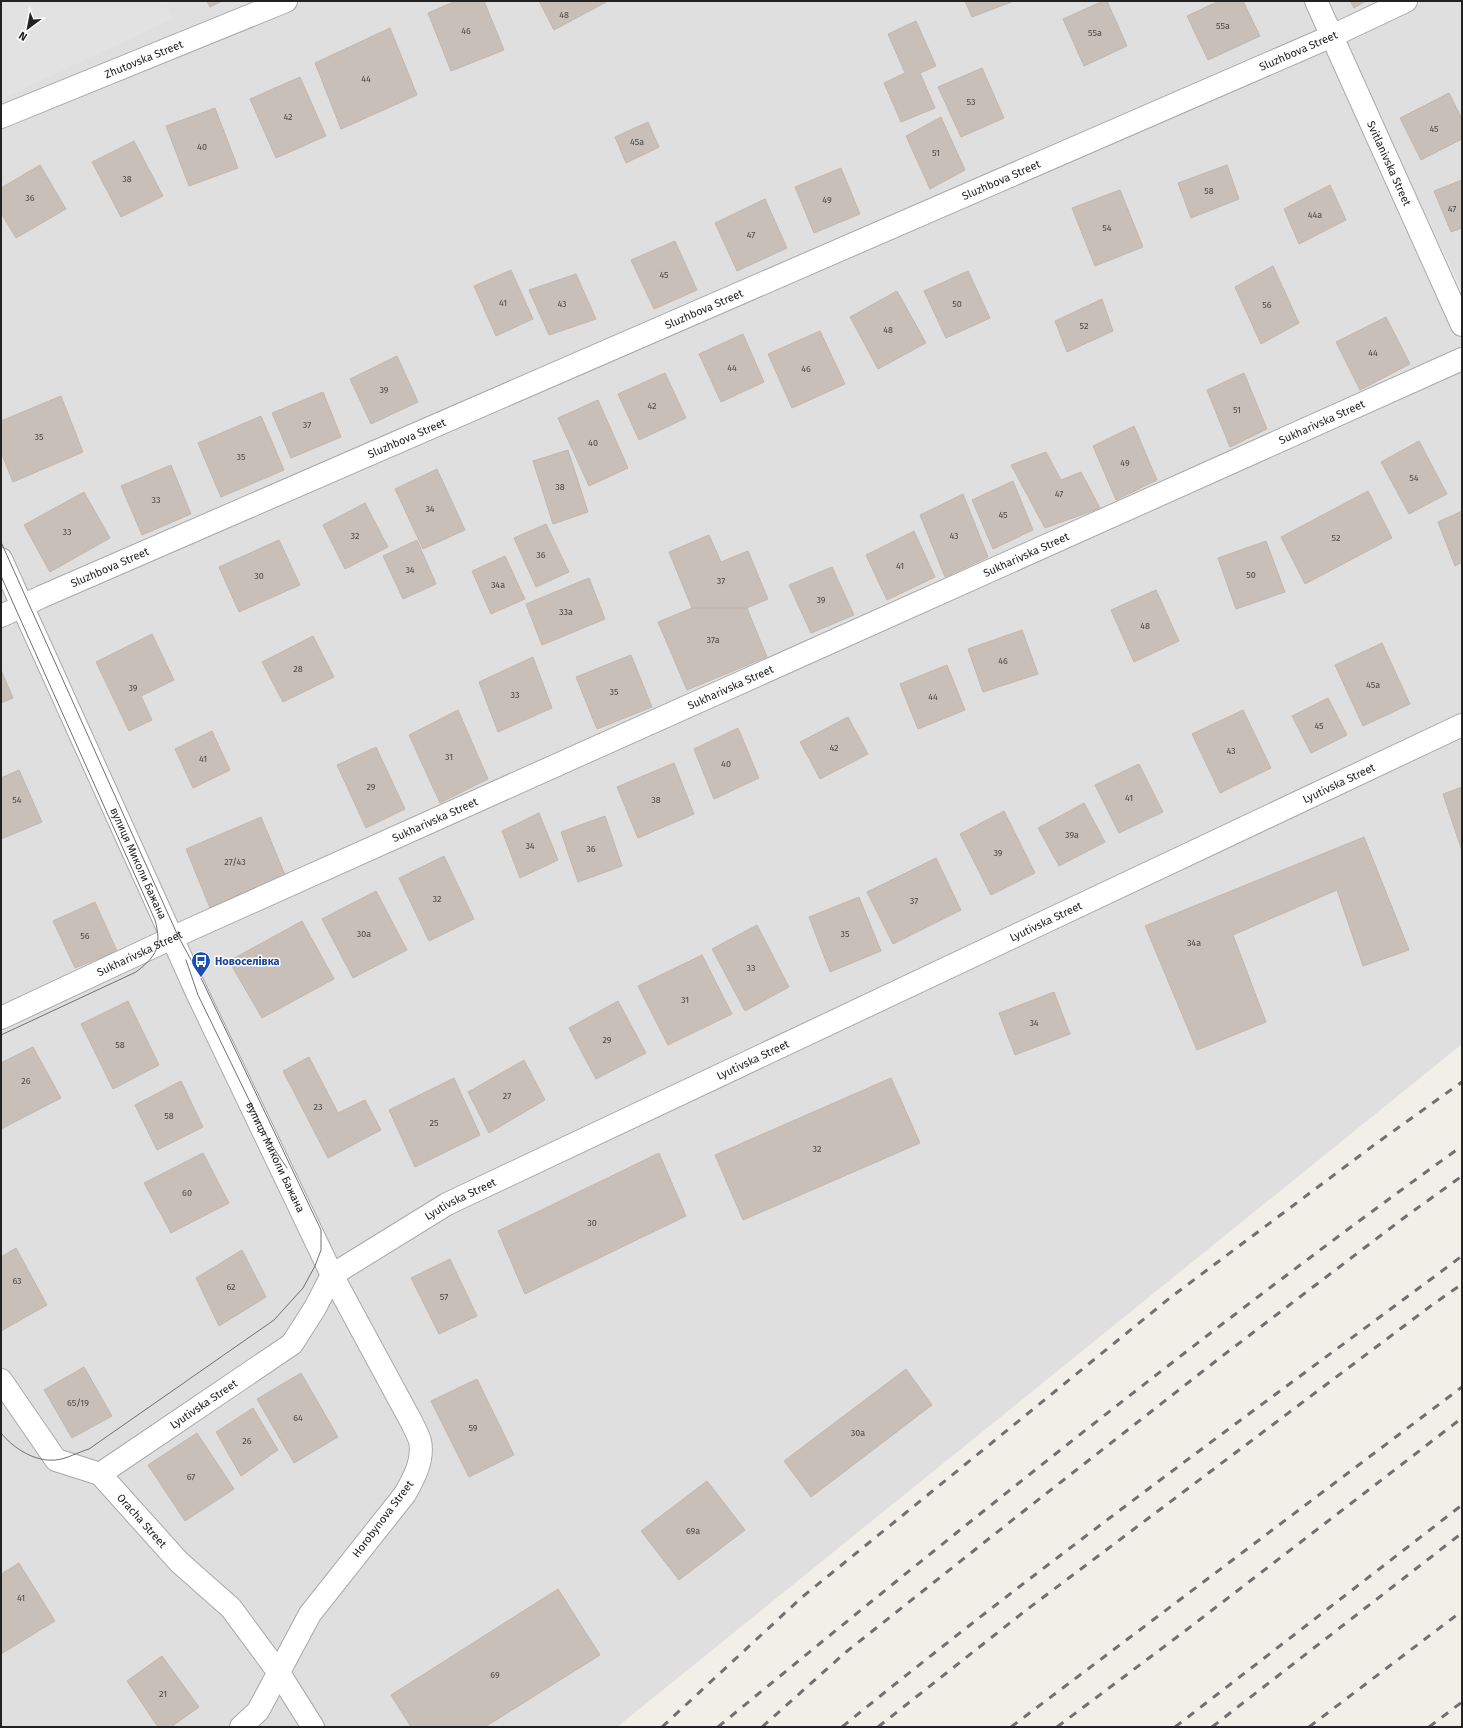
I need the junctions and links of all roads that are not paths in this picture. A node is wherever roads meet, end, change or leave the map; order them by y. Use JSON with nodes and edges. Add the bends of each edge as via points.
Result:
{"nodes":[{"id":1,"x":286,"y":1,"type":"edge"},
{"id":2,"x":1316,"y":1,"type":"edge"},
{"id":3,"x":1406,"y":1,"type":"edge"},
{"id":4,"x":1332,"y":36,"type":"junction"},
{"id":5,"x":1,"y":118,"type":"edge"},
{"id":6,"x":1462,"y":325,"type":"edge"},
{"id":7,"x":1462,"y":359,"type":"edge"},
{"id":8,"x":1,"y":559,"type":"edge"},
{"id":9,"x":22,"y":606,"type":"junction"},
{"id":10,"x":1,"y":616,"type":"edge"},
{"id":11,"x":1462,"y":725,"type":"edge"},
{"id":12,"x":171,"y":939,"type":"junction"},
{"id":13,"x":1,"y":1018,"type":"edge"},
{"id":14,"x":332,"y":1275,"type":"junction"},
{"id":15,"x":1,"y":1380,"type":"edge"},
{"id":16,"x":100,"y":1474,"type":"junction"},
{"id":17,"x":279,"y":1673,"type":"junction"},
{"id":18,"x":241,"y":1727,"type":"edge"},
{"id":19,"x":313,"y":1727,"type":"edge"}],
"edges":[{"from":1,"to":5,"type":"street","name":"Zhutovska Street"},
{"from":2,"to":4,"type":"street","name":"Svitlanivska Street"},
{"from":3,"to":4,"type":"street","name":"Sluzhbova Street"},
{"from":4,"to":6,"type":"street","name":"Svitlanivska Street"},
{"from":4,"to":9,"type":"street","name":"Sluzhbova Street"},
{"from":7,"to":12,"type":"street","name":"Sukharivska Street"},
{"from":8,"to":9,"type":"street","name":"вулиця Миколи Бажана"},
{"from":9,"to":10,"type":"street","name":"Sluzhbova Street"},
{"from":9,"to":12,"type":"street","name":"вулиця Миколи Бажана"},
{"from":11,"to":14,"type":"street","name":"Lyutivska Street","via":[[447,1204]]},
{"from":12,"to":13,"type":"street","name":"Sukharivska Street"},
{"from":12,"to":14,"type":"street","name":"вулиця Миколи Бажана"},
{"from":14,"to":16,"type":"street","name":"Lyutivska Street","via":[[292,1344]]},
{"from":14,"to":17,"type":"street","name":"Horobynova Street","via":[[412,1423],[420,1441],[420,1460],[415,1477],[405,1494],[310,1614]]},
{"from":15,"to":16,"type":"street","via":[[56,1460]]},
{"from":16,"to":17,"type":"street","name":"Oracha Street","via":[[179,1562],[231,1608]]},
{"from":17,"to":18,"type":"street","name":"Horobynova Street","via":[[258,1710]]},
{"from":17,"to":19,"type":"street","name":"Oracha Street"}]}
